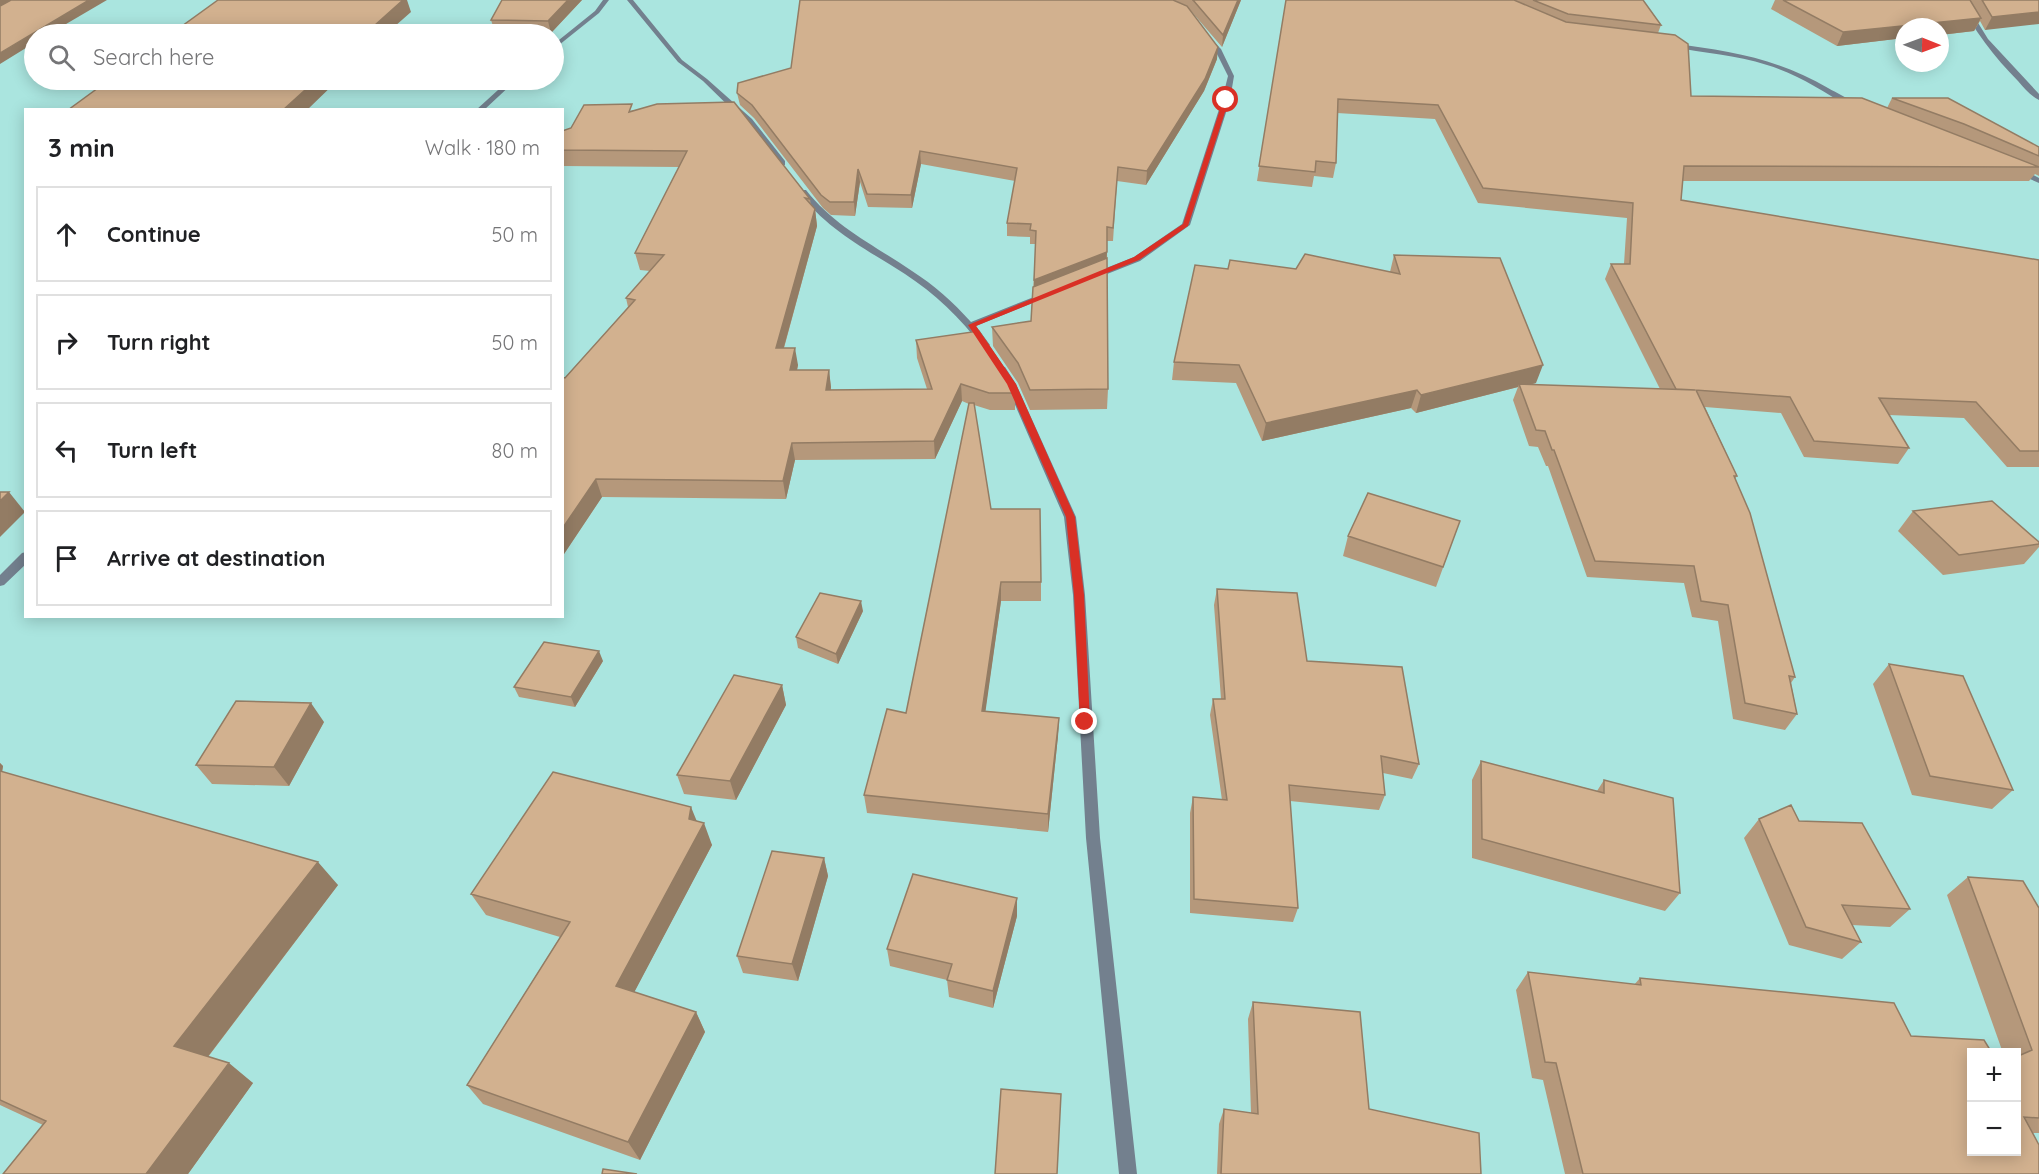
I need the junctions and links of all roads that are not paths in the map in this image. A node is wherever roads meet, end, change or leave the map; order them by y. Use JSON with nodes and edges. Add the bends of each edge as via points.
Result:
{"nodes":[{"id":1,"x":606,"y":0,"type":"edge"},
{"id":2,"x":630,"y":0,"type":"edge"},
{"id":3,"x":1961,"y":0,"type":"edge"},
{"id":4,"x":1199,"y":28,"type":"edge"},
{"id":5,"x":564,"y":39,"type":"edge"},
{"id":6,"x":1671,"y":45,"type":"edge"},
{"id":7,"x":502,"y":90,"type":"edge"},
{"id":8,"x":2039,"y":98,"type":"edge"},
{"id":9,"x":1857,"y":107,"type":"edge"},
{"id":10,"x":481,"y":108,"type":"edge"},
{"id":11,"x":2009,"y":167,"type":"edge"},
{"id":12,"x":2039,"y":182,"type":"edge"},
{"id":13,"x":1082,"y":281,"type":"edge"},
{"id":14,"x":1060,"y":290,"type":"edge"},
{"id":15,"x":971,"y":325,"type":"junction"},
{"id":16,"x":24,"y":557,"type":"edge"},
{"id":17,"x":0,"y":582,"type":"edge"},
{"id":18,"x":1128,"y":1174,"type":"edge"}],
"edges":[{"from":1,"to":5,"type":"street"},
{"from":2,"to":15,"type":"street","via":[[680,62],[749,121],[818,212],[853,239],[911,274]]},
{"from":3,"to":8,"type":"street","via":[[1997,57]]},
{"from":4,"to":13,"type":"street","via":[[1218,49],[1231,76],[1186,225],[1137,259]]},
{"from":6,"to":9,"type":"street","via":[[1767,63],[1799,75]]},
{"from":7,"to":10,"type":"street"},
{"from":11,"to":12,"type":"street"},
{"from":14,"to":15,"type":"street"},
{"from":15,"to":18,"type":"street","via":[[1011,384],[1070,517],[1079,595],[1094,838]]},
{"from":16,"to":17,"type":"street"}]}
